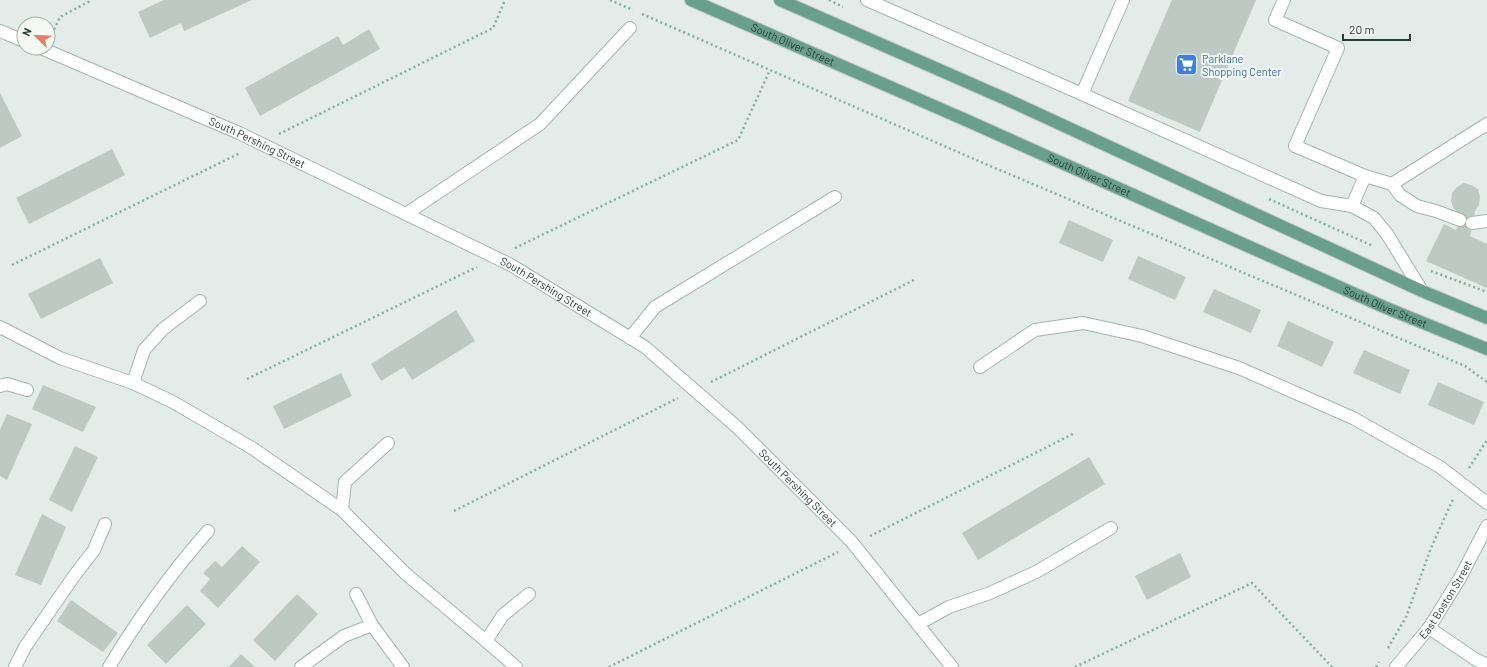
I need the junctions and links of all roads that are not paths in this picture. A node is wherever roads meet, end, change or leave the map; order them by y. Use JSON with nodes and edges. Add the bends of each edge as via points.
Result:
{"nodes":[{"id":1,"x":691,"y":0,"type":"edge"},
{"id":2,"x":780,"y":0,"type":"edge"},
{"id":3,"x":867,"y":0,"type":"edge"},
{"id":4,"x":1123,"y":0,"type":"edge"},
{"id":5,"x":1284,"y":0,"type":"edge"},
{"id":6,"x":630,"y":28,"type":"dead end"},
{"id":7,"x":0,"y":31,"type":"edge"},
{"id":8,"x":16,"y":38,"type":"edge"},
{"id":9,"x":56,"y":54,"type":"edge"},
{"id":10,"x":1082,"y":94,"type":"junction"},
{"id":11,"x":1487,"y":124,"type":"edge"},
{"id":12,"x":1365,"y":176,"type":"junction"},
{"id":13,"x":1392,"y":184,"type":"junction"},
{"id":14,"x":834,"y":197,"type":"dead end"},
{"id":15,"x":1352,"y":206,"type":"junction"},
{"id":16,"x":406,"y":214,"type":"junction"},
{"id":17,"x":1487,"y":221,"type":"edge"},
{"id":18,"x":1422,"y":291,"type":"junction"},
{"id":19,"x":200,"y":301,"type":"dead end"},
{"id":20,"x":1487,"y":318,"type":"edge"},
{"id":21,"x":0,"y":327,"type":"edge"},
{"id":22,"x":630,"y":338,"type":"junction"},
{"id":23,"x":1487,"y":349,"type":"edge"},
{"id":24,"x":980,"y":367,"type":"dead end"},
{"id":25,"x":133,"y":383,"type":"junction"},
{"id":26,"x":0,"y":386,"type":"edge"},
{"id":27,"x":27,"y":390,"type":"dead end"},
{"id":28,"x":388,"y":443,"type":"dead end"},
{"id":29,"x":1487,"y":504,"type":"edge"},
{"id":30,"x":342,"y":510,"type":"junction"},
{"id":31,"x":105,"y":524,"type":"dead end"},
{"id":32,"x":1487,"y":526,"type":"edge"},
{"id":33,"x":1111,"y":528,"type":"dead end"},
{"id":34,"x":208,"y":531,"type":"dead end"},
{"id":35,"x":356,"y":594,"type":"dead end"},
{"id":36,"x":529,"y":594,"type":"dead end"},
{"id":37,"x":918,"y":624,"type":"junction"},
{"id":38,"x":372,"y":625,"type":"junction"},
{"id":39,"x":1429,"y":628,"type":"junction"},
{"id":40,"x":486,"y":641,"type":"junction"},
{"id":41,"x":1487,"y":665,"type":"edge"},
{"id":42,"x":15,"y":667,"type":"edge"},
{"id":43,"x":110,"y":667,"type":"edge"},
{"id":44,"x":301,"y":667,"type":"edge"},
{"id":45,"x":403,"y":667,"type":"edge"},
{"id":46,"x":516,"y":667,"type":"edge"},
{"id":47,"x":952,"y":667,"type":"edge"},
{"id":48,"x":1396,"y":667,"type":"edge"}],
"edges":[{"from":1,"to":23,"type":"main road","name":"South Oliver Street","via":[[1384,307]]},
{"from":2,"to":18,"type":"main road","via":[[1016,103]]},
{"from":3,"to":10,"type":"street"},
{"from":4,"to":10,"type":"street"},
{"from":5,"to":12,"type":"street","via":[[1275,20],[1338,48],[1295,146]]},
{"from":6,"to":16,"type":"street","via":[[540,124]]},
{"from":7,"to":8,"type":"street"},
{"from":9,"to":16,"type":"street","name":"South Pershing Street","via":[[239,132]]},
{"from":10,"to":15,"type":"street","via":[[1321,200]]},
{"from":11,"to":13,"type":"street"},
{"from":12,"to":13,"type":"street"},
{"from":12,"to":15,"type":"street"},
{"from":13,"to":17,"type":"street","via":[[1400,195],[1417,206],[1466,222]]},
{"from":14,"to":22,"type":"street","via":[[655,307]]},
{"from":15,"to":18,"type":"street","via":[[1374,218],[1387,234]]},
{"from":16,"to":22,"type":"street","name":"South Pershing Street","via":[[511,265]]},
{"from":18,"to":20,"type":"main road"},
{"from":19,"to":25,"type":"street","via":[[163,329],[144,350]]},
{"from":21,"to":25,"type":"street","via":[[60,358]]},
{"from":22,"to":37,"type":"street","name":"South Pershing Street","via":[[645,347],[744,434],[851,541]]},
{"from":24,"to":29,"type":"street","via":[[1035,330],[1083,324],[1142,336],[1238,368],[1353,418],[1440,467]]},
{"from":25,"to":30,"type":"street","via":[[173,402],[252,448]]},
{"from":26,"to":27,"type":"street","via":[[7,384]]},
{"from":28,"to":30,"type":"street","via":[[345,482]]},
{"from":30,"to":40,"type":"street","via":[[406,574]]},
{"from":31,"to":42,"type":"street","via":[[94,550],[25,646]]},
{"from":32,"to":39,"type":"street","name":"East Boston Street","via":[[1460,578]]},
{"from":33,"to":37,"type":"street","via":[[1036,572],[990,593],[949,607]]},
{"from":34,"to":43,"type":"street","via":[[155,598]]},
{"from":35,"to":38,"type":"street"},
{"from":36,"to":40,"type":"street","via":[[503,615]]},
{"from":37,"to":47,"type":"street","name":"South Pershing Street"},
{"from":38,"to":44,"type":"street","via":[[344,636]]},
{"from":38,"to":45,"type":"street"},
{"from":39,"to":41,"type":"street"},
{"from":39,"to":48,"type":"street","name":"East Boston Street"},
{"from":40,"to":46,"type":"street"}]}
